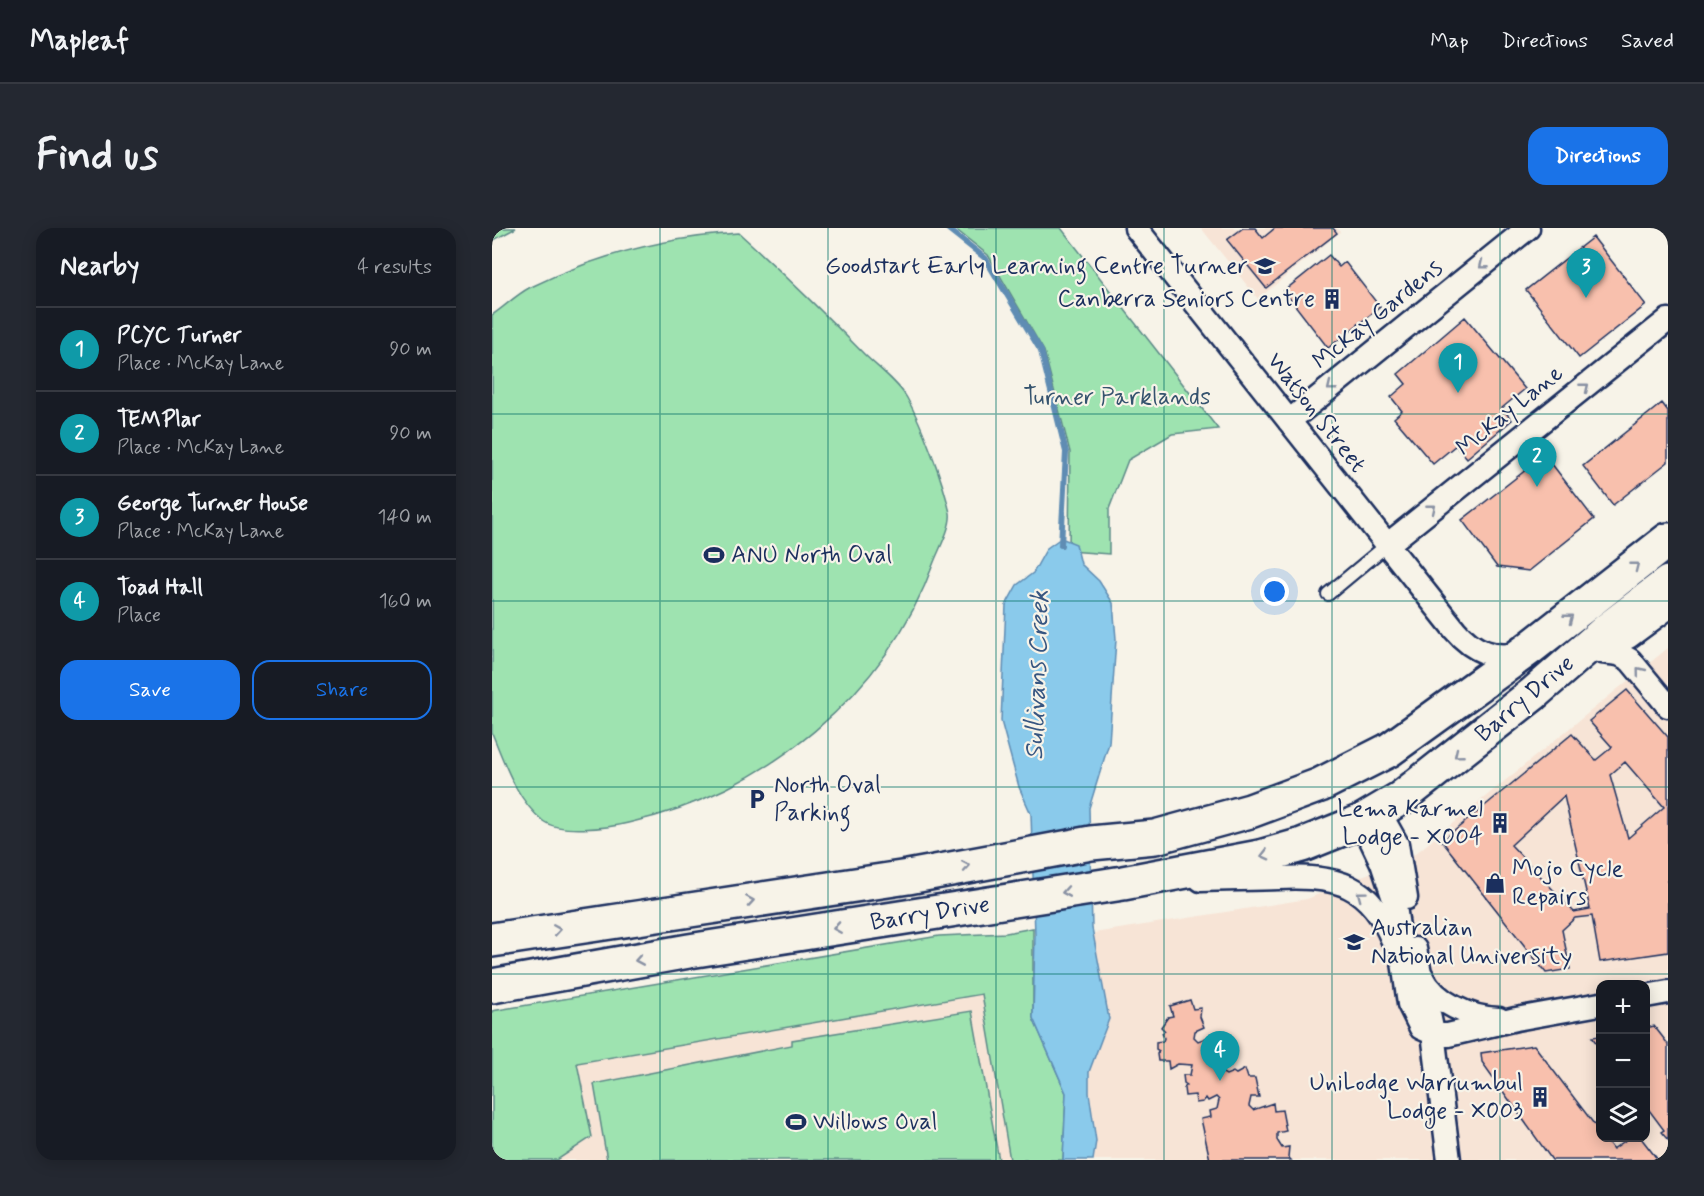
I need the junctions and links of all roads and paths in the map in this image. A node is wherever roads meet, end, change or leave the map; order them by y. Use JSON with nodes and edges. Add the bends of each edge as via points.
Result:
{"nodes":[{"id":1,"x":1136,"y":228,"type":"edge"},
{"id":2,"x":1528,"y":228,"type":"edge"},
{"id":3,"x":1668,"y":320,"type":"edge"},
{"id":4,"x":1289,"y":422,"type":"junction"},
{"id":5,"x":1668,"y":540,"type":"edge"},
{"id":6,"x":1387,"y":545,"type":"junction"},
{"id":7,"x":1668,"y":583,"type":"edge"},
{"id":8,"x":1328,"y":594,"type":"dead end"},
{"id":9,"x":1668,"y":604,"type":"edge"},
{"id":10,"x":1455,"y":630,"type":"junction"},
{"id":11,"x":1530,"y":648,"type":"junction"},
{"id":12,"x":1602,"y":652,"type":"junction"},
{"id":13,"x":1533,"y":694,"type":"junction"},
{"id":14,"x":1455,"y":703,"type":"junction"},
{"id":15,"x":1668,"y":706,"type":"edge"},
{"id":16,"x":1418,"y":729,"type":"junction"},
{"id":17,"x":1338,"y":777,"type":"junction"},
{"id":18,"x":1367,"y":806,"type":"junction"},
{"id":19,"x":1091,"y":843,"type":"junction"},
{"id":20,"x":1111,"y":884,"type":"junction"},
{"id":21,"x":492,"y":940,"type":"edge"},
{"id":22,"x":1409,"y":961,"type":"junction"},
{"id":23,"x":492,"y":986,"type":"edge"},
{"id":24,"x":1668,"y":992,"type":"edge"},
{"id":25,"x":1650,"y":995,"type":"edge"},
{"id":26,"x":1409,"y":1004,"type":"junction"},
{"id":27,"x":1596,"y":1005,"type":"edge"},
{"id":28,"x":1516,"y":1019,"type":"junction"},
{"id":29,"x":1433,"y":1034,"type":"junction"},
{"id":30,"x":1447,"y":1151,"type":"edge"}],
"edges":[{"from":1,"to":4,"type":"street","name":"Watson Street"},
{"from":2,"to":4,"type":"street","name":"McKay Gardens","one_way":true},
{"from":6,"to":3,"type":"street","name":"McKay Lane","one_way":true},
{"from":4,"to":6,"type":"street","name":"Watson Street"},
{"from":11,"to":5,"type":"main road","name":"Barry Drive","one_way":true},
{"from":6,"to":8,"type":"lane"},
{"from":6,"to":10,"type":"street","name":"Watson Street"},
{"from":7,"to":13,"type":"main road","name":"Barry Drive"},
{"from":9,"to":12,"type":"street"},
{"from":10,"to":11,"type":"street","name":"Watson Street","via":[[1483,653],[1512,655]]},
{"from":10,"to":14,"type":"street","name":"Watson Street","via":[[1470,663],[1466,687]]},
{"from":11,"to":14,"type":"main road","name":"Barry Drive"},
{"from":12,"to":13,"type":"street"},
{"from":15,"to":12,"type":"street","one_way":true,"via":[[1630,660]]},
{"from":13,"to":18,"type":"main road","name":"Barry Drive","one_way":true,"via":[[1411,791]]},
{"from":14,"to":16,"type":"main road","name":"Barry Drive"},
{"from":16,"to":17,"type":"main road","name":"Barry Drive","via":[[1389,750]]},
{"from":16,"to":18,"type":"main road","name":"Barry Drive","via":[[1385,762]]},
{"from":17,"to":18,"type":"main road"},
{"from":17,"to":19,"type":"main road","via":[[1320,771],[1298,773],[1213,808],[1125,828]]},
{"from":18,"to":19,"type":"main road","name":"Barry Drive","via":[[1344,794],[1247,831],[1211,839],[1158,844]]},
{"from":18,"to":20,"type":"main road","name":"Barry Drive","one_way":true,"via":[[1302,845],[1260,857]]},
{"from":18,"to":22,"type":"street"},
{"from":21,"to":19,"type":"main road","name":"Barry Drive","one_way":true,"via":[[908,877]]},
{"from":22,"to":20,"type":"street","one_way":true,"via":[[1377,909],[1359,893],[1334,880],[1298,876]]},
{"from":20,"to":23,"type":"main road","name":"Barry Drive","one_way":true},
{"from":22,"to":26,"type":"street"},
{"from":22,"to":28,"type":"street","via":[[1440,999],[1477,1016]]},
{"from":22,"to":29,"type":"street"},
{"from":24,"to":25,"type":"street"},
{"from":26,"to":29,"type":"street","via":[[1418,1024]]},
{"from":26,"to":30,"type":"street","via":[[1426,1085]]},
{"from":27,"to":28,"type":"street"},
{"from":28,"to":29,"type":"street","via":[[1448,1035]]},
{"from":29,"to":30,"type":"street"}]}
